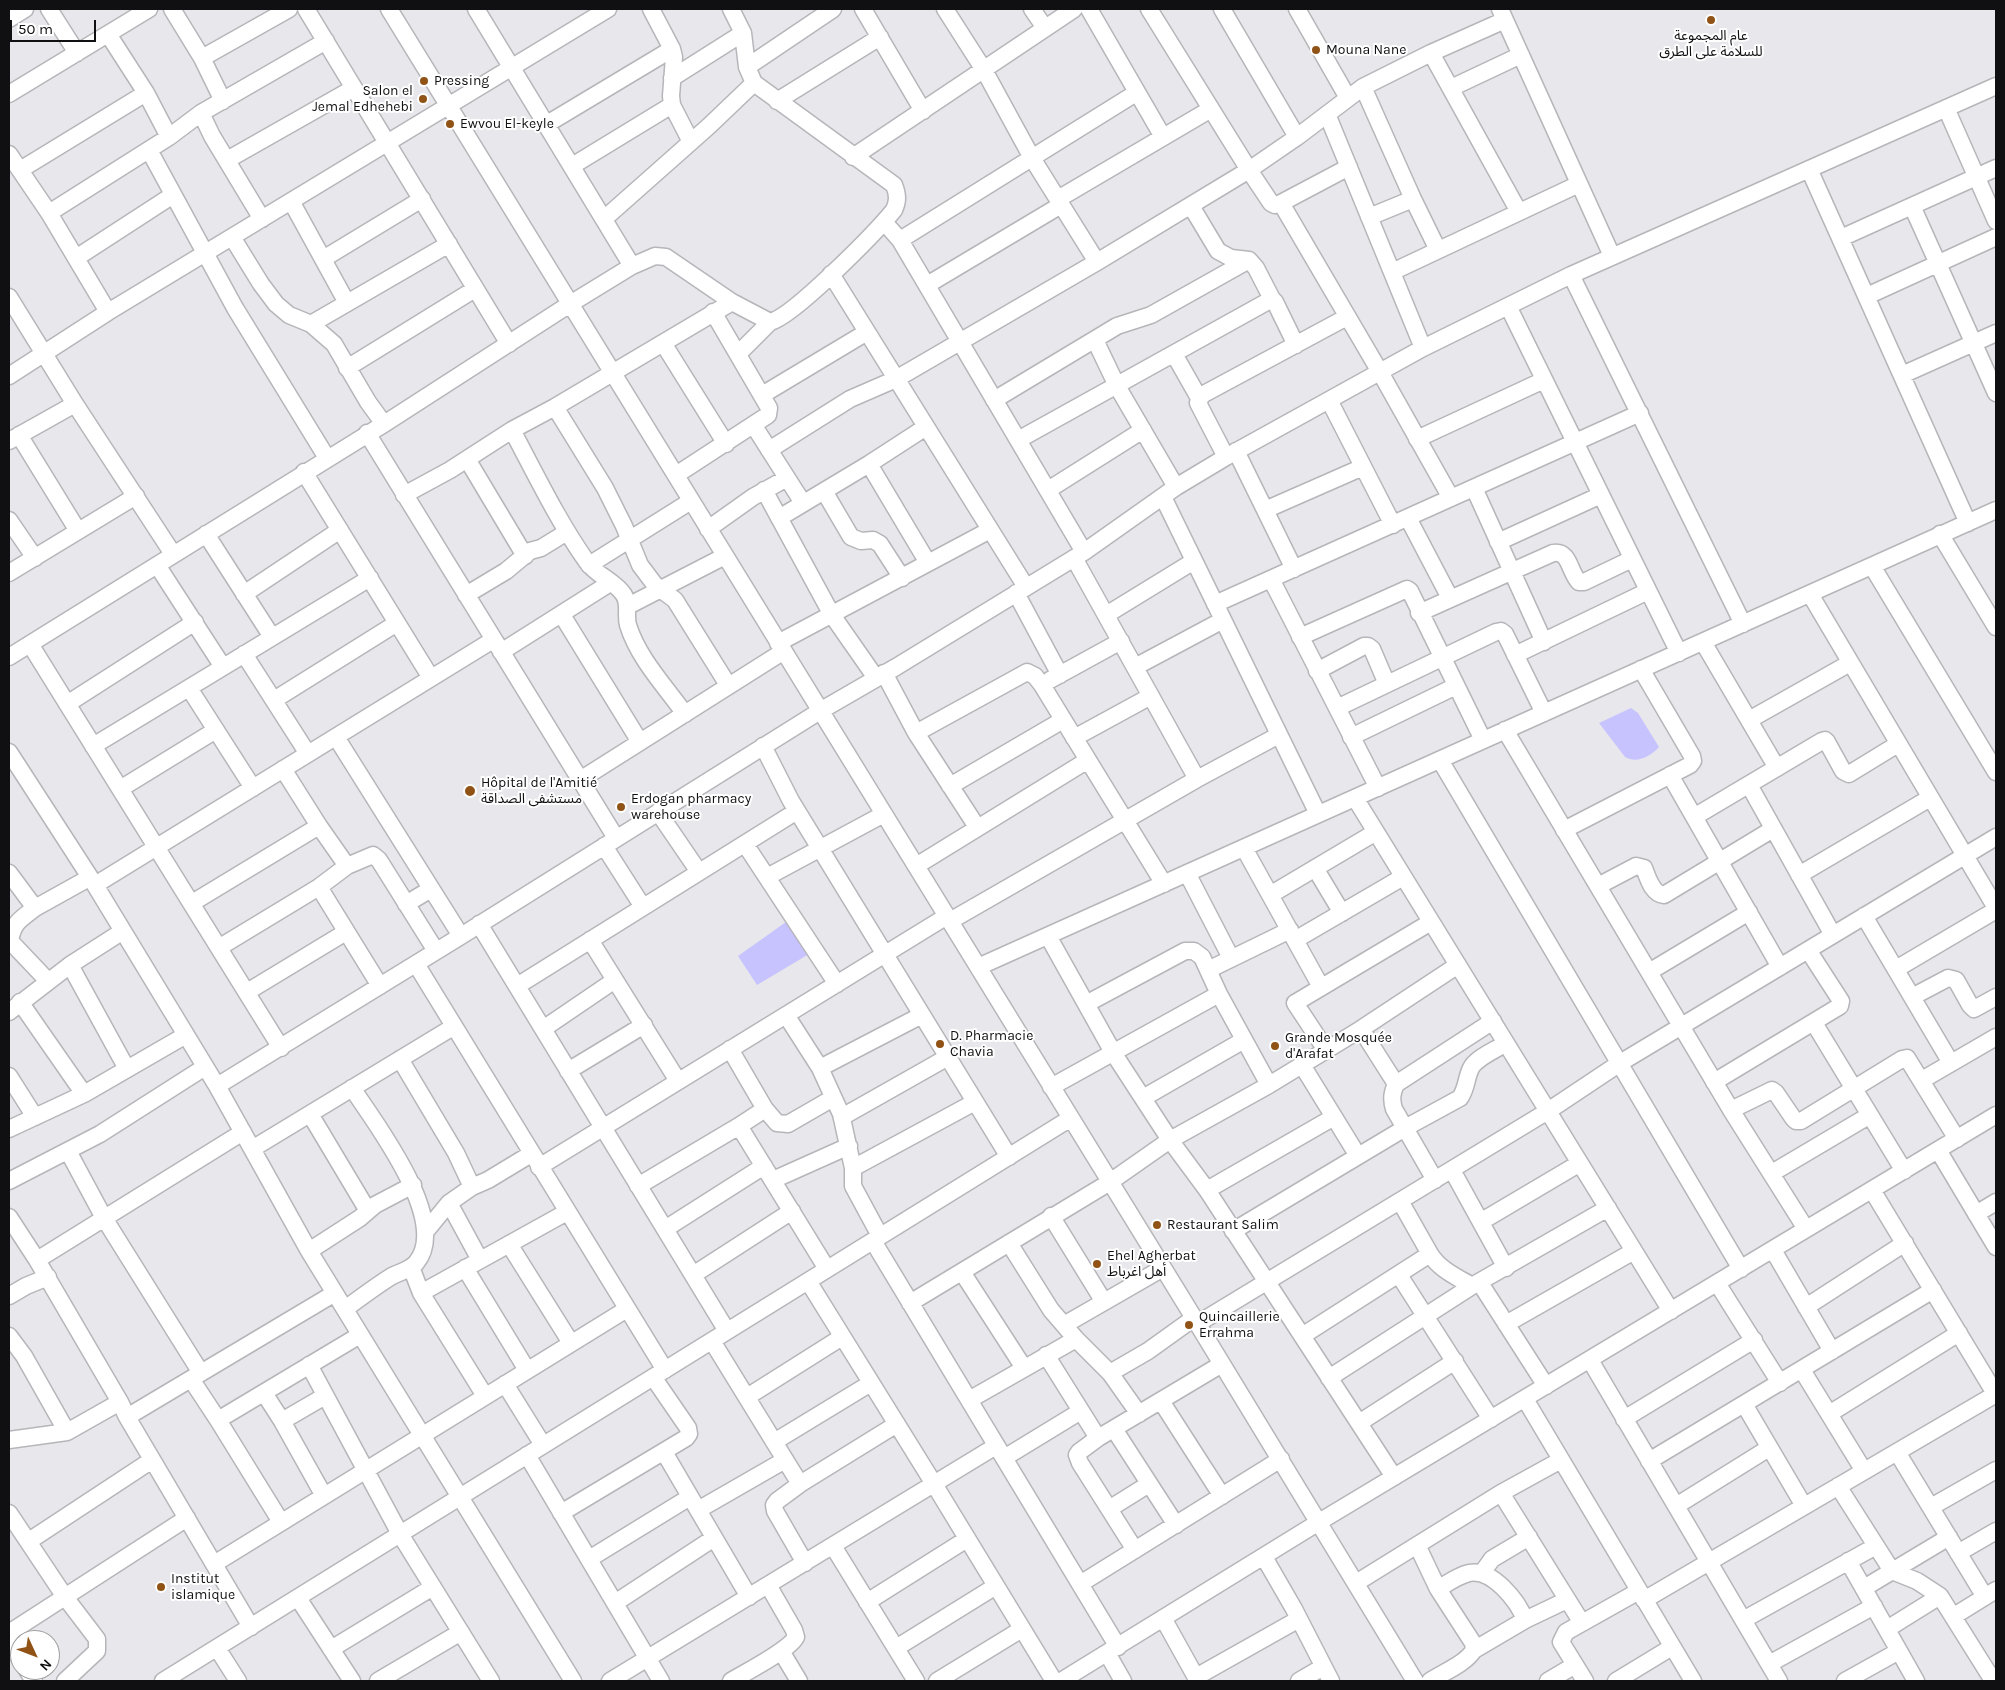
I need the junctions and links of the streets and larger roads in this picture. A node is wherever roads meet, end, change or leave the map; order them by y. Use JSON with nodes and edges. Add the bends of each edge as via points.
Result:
{"nodes":[{"id":1,"x":25,"y":9,"type":"edge"},
{"id":2,"x":49,"y":9,"type":"edge"},
{"id":3,"x":149,"y":9,"type":"edge"},
{"id":4,"x":172,"y":9,"type":"edge"},
{"id":5,"x":290,"y":9,"type":"edge"},
{"id":6,"x":306,"y":9,"type":"edge"},
{"id":7,"x":389,"y":9,"type":"edge"},
{"id":8,"x":608,"y":9,"type":"edge"},
{"id":9,"x":651,"y":9,"type":"edge"},
{"id":10,"x":832,"y":9,"type":"edge"},
{"id":11,"x":863,"y":9,"type":"edge"},
{"id":12,"x":945,"y":9,"type":"edge"},
{"id":13,"x":1032,"y":9,"type":"edge"},
{"id":14,"x":1074,"y":9,"type":"edge"},
{"id":15,"x":1090,"y":9,"type":"edge"},
{"id":16,"x":1149,"y":9,"type":"edge"},
{"id":17,"x":1222,"y":9,"type":"edge"},
{"id":18,"x":1297,"y":9,"type":"edge"},
{"id":19,"x":480,"y":10,"type":"edge"},
{"id":20,"x":734,"y":10,"type":"edge"},
{"id":21,"x":132,"y":13,"type":"edge"},
{"id":22,"x":1503,"y":14,"type":"edge"},
{"id":23,"x":9,"y":19,"type":"edge"},
{"id":24,"x":1045,"y":28,"type":"junction"},
{"id":25,"x":744,"y":33,"type":"junction"},
{"id":26,"x":108,"y":34,"type":"junction"},
{"id":27,"x":880,"y":37,"type":"junction"},
{"id":28,"x":326,"y":41,"type":"junction"},
{"id":29,"x":672,"y":49,"type":"junction"},
{"id":30,"x":76,"y":53,"type":"junction"},
{"id":31,"x":1431,"y":53,"type":"junction"},
{"id":32,"x":1521,"y":55,"type":"junction"},
{"id":33,"x":202,"y":58,"type":"junction"},
{"id":34,"x":747,"y":67,"type":"junction"},
{"id":35,"x":512,"y":68,"type":"junction"},
{"id":36,"x":984,"y":70,"type":"junction"},
{"id":37,"x":672,"y":78,"type":"junction"},
{"id":38,"x":754,"y":84,"type":"junction"},
{"id":39,"x":1996,"y":86,"type":"edge"},
{"id":40,"x":1363,"y":87,"type":"junction"},
{"id":41,"x":354,"y":88,"type":"junction"},
{"id":42,"x":1451,"y":88,"type":"junction"},
{"id":43,"x":146,"y":93,"type":"junction"},
{"id":44,"x":1136,"y":93,"type":"junction"},
{"id":45,"x":9,"y":94,"type":"edge"},
{"id":46,"x":1348,"y":98,"type":"junction"},
{"id":47,"x":223,"y":101,"type":"junction"},
{"id":48,"x":777,"y":101,"type":"junction"},
{"id":49,"x":672,"y":105,"type":"junction"},
{"id":50,"x":449,"y":106,"type":"junction"},
{"id":51,"x":1946,"y":108,"type":"junction"},
{"id":52,"x":1211,"y":109,"type":"junction"},
{"id":53,"x":924,"y":111,"type":"junction"},
{"id":54,"x":201,"y":113,"type":"junction"},
{"id":55,"x":1327,"y":114,"type":"junction"},
{"id":56,"x":547,"y":124,"type":"junction"},
{"id":57,"x":169,"y":137,"type":"junction"},
{"id":58,"x":1162,"y":137,"type":"junction"},
{"id":59,"x":1297,"y":138,"type":"junction"},
{"id":60,"x":691,"y":142,"type":"junction"},
{"id":61,"x":388,"y":143,"type":"junction"},
{"id":62,"x":149,"y":150,"type":"junction"},
{"id":63,"x":9,"y":154,"type":"edge"},
{"id":64,"x":854,"y":157,"type":"junction"},
{"id":65,"x":1032,"y":158,"type":"junction"},
{"id":66,"x":227,"y":160,"type":"junction"},
{"id":67,"x":572,"y":166,"type":"junction"},
{"id":68,"x":1349,"y":167,"type":"junction"},
{"id":69,"x":1809,"y":168,"type":"junction"},
{"id":70,"x":1996,"y":168,"type":"edge"},
{"id":71,"x":20,"y":170,"type":"junction"},
{"id":72,"x":1249,"y":170,"type":"junction"},
{"id":73,"x":1977,"y":177,"type":"junction"},
{"id":74,"x":1579,"y":184,"type":"junction"},
{"id":75,"x":173,"y":195,"type":"junction"},
{"id":76,"x":422,"y":199,"type":"junction"},
{"id":77,"x":1413,"y":199,"type":"junction"},
{"id":78,"x":291,"y":201,"type":"junction"},
{"id":79,"x":1060,"y":202,"type":"junction"},
{"id":80,"x":1281,"y":203,"type":"junction"},
{"id":81,"x":1191,"y":206,"type":"junction"},
{"id":82,"x":1912,"y":206,"type":"junction"},
{"id":83,"x":1519,"y":212,"type":"junction"},
{"id":84,"x":49,"y":213,"type":"junction"},
{"id":85,"x":1370,"y":218,"type":"junction"},
{"id":86,"x":262,"y":219,"type":"junction"},
{"id":87,"x":604,"y":219,"type":"junction"},
{"id":88,"x":1996,"y":220,"type":"edge"},
{"id":89,"x":884,"y":222,"type":"junction"},
{"id":90,"x":1996,"y":236,"type":"edge"},
{"id":91,"x":232,"y":237,"type":"junction"},
{"id":92,"x":1841,"y":238,"type":"junction"},
{"id":93,"x":900,"y":240,"type":"junction"},
{"id":94,"x":449,"y":244,"type":"junction"},
{"id":95,"x":1438,"y":250,"type":"junction"},
{"id":96,"x":204,"y":254,"type":"junction"},
{"id":97,"x":1612,"y":256,"type":"junction"},
{"id":98,"x":76,"y":258,"type":"junction"},
{"id":99,"x":323,"y":259,"type":"junction"},
{"id":100,"x":1249,"y":260,"type":"junction"},
{"id":101,"x":1097,"y":262,"type":"junction"},
{"id":102,"x":1938,"y":263,"type":"junction"},
{"id":103,"x":632,"y":266,"type":"junction"},
{"id":104,"x":1392,"y":272,"type":"junction"},
{"id":105,"x":831,"y":274,"type":"junction"},
{"id":106,"x":1571,"y":275,"type":"junction"},
{"id":107,"x":927,"y":285,"type":"junction"},
{"id":108,"x":475,"y":289,"type":"junction"},
{"id":109,"x":1866,"y":296,"type":"junction"},
{"id":110,"x":9,"y":297,"type":"edge"},
{"id":111,"x":1272,"y":299,"type":"junction"},
{"id":112,"x":732,"y":302,"type":"junction"},
{"id":113,"x":347,"y":303,"type":"junction"},
{"id":114,"x":570,"y":304,"type":"junction"},
{"id":115,"x":1508,"y":306,"type":"junction"},
{"id":116,"x":108,"y":312,"type":"junction"},
{"id":117,"x":713,"y":312,"type":"junction"},
{"id":118,"x":1347,"y":317,"type":"junction"},
{"id":119,"x":770,"y":322,"type":"junction"},
{"id":120,"x":311,"y":324,"type":"junction"},
{"id":121,"x":866,"y":332,"type":"junction"},
{"id":122,"x":1996,"y":333,"type":"edge"},
{"id":123,"x":1095,"y":340,"type":"junction"},
{"id":124,"x":960,"y":341,"type":"junction"},
{"id":125,"x":663,"y":342,"type":"junction"},
{"id":126,"x":1974,"y":343,"type":"junction"},
{"id":127,"x":509,"y":344,"type":"junction"},
{"id":128,"x":1296,"y":345,"type":"junction"},
{"id":129,"x":1423,"y":348,"type":"junction"},
{"id":130,"x":44,"y":354,"type":"junction"},
{"id":131,"x":738,"y":354,"type":"junction"},
{"id":132,"x":1174,"y":354,"type":"junction"},
{"id":133,"x":348,"y":368,"type":"junction"},
{"id":134,"x":1380,"y":372,"type":"junction"},
{"id":135,"x":613,"y":373,"type":"junction"},
{"id":136,"x":1902,"y":375,"type":"junction"},
{"id":137,"x":9,"y":376,"type":"edge"},
{"id":138,"x":896,"y":379,"type":"junction"},
{"id":139,"x":1544,"y":380,"type":"junction"},
{"id":140,"x":1117,"y":386,"type":"junction"},
{"id":141,"x":1996,"y":393,"type":"edge"},
{"id":142,"x":762,"y":395,"type":"junction"},
{"id":143,"x":1199,"y":398,"type":"junction"},
{"id":144,"x":994,"y":400,"type":"junction"},
{"id":145,"x":1329,"y":400,"type":"junction"},
{"id":146,"x":75,"y":404,"type":"junction"},
{"id":147,"x":555,"y":407,"type":"junction"},
{"id":148,"x":1640,"y":413,"type":"junction"},
{"id":149,"x":384,"y":424,"type":"junction"},
{"id":150,"x":754,"y":426,"type":"junction"},
{"id":151,"x":926,"y":427,"type":"junction"},
{"id":152,"x":512,"y":430,"type":"junction"},
{"id":153,"x":1143,"y":430,"type":"junction"},
{"id":154,"x":367,"y":433,"type":"junction"},
{"id":155,"x":14,"y":438,"type":"edge"},
{"id":156,"x":1417,"y":439,"type":"junction"},
{"id":157,"x":1018,"y":440,"type":"junction"},
{"id":158,"x":1575,"y":443,"type":"junction"},
{"id":159,"x":726,"y":444,"type":"junction"},
{"id":160,"x":769,"y":450,"type":"junction"},
{"id":161,"x":1231,"y":454,"type":"junction"},
{"id":162,"x":327,"y":458,"type":"junction"},
{"id":163,"x":467,"y":459,"type":"junction"},
{"id":164,"x":869,"y":464,"type":"junction"},
{"id":165,"x":1363,"y":467,"type":"junction"},
{"id":166,"x":304,"y":472,"type":"junction"},
{"id":167,"x":676,"y":475,"type":"junction"},
{"id":168,"x":787,"y":478,"type":"junction"},
{"id":169,"x":1474,"y":488,"type":"junction"},
{"id":170,"x":764,"y":490,"type":"junction"},
{"id":171,"x":1048,"y":490,"type":"junction"},
{"id":172,"x":824,"y":491,"type":"junction"},
{"id":173,"x":1169,"y":492,"type":"junction"},
{"id":174,"x":404,"y":495,"type":"junction"},
{"id":175,"x":1601,"y":495,"type":"junction"},
{"id":176,"x":136,"y":496,"type":"junction"},
{"id":177,"x":1451,"y":498,"type":"junction"},
{"id":178,"x":691,"y":501,"type":"junction"},
{"id":179,"x":803,"y":503,"type":"junction"},
{"id":180,"x":1265,"y":510,"type":"junction"},
{"id":181,"x":1996,"y":510,"type":"edge"},
{"id":182,"x":779,"y":518,"type":"junction"},
{"id":183,"x":1408,"y":518,"type":"junction"},
{"id":184,"x":9,"y":520,"type":"edge"},
{"id":185,"x":1968,"y":523,"type":"junction"},
{"id":186,"x":1393,"y":524,"type":"junction"},
{"id":187,"x":708,"y":529,"type":"junction"},
{"id":188,"x":340,"y":530,"type":"junction"},
{"id":189,"x":990,"y":530,"type":"junction"},
{"id":190,"x":78,"y":531,"type":"junction"},
{"id":191,"x":567,"y":532,"type":"junction"},
{"id":192,"x":206,"y":534,"type":"junction"},
{"id":193,"x":1940,"y":534,"type":"junction"},
{"id":194,"x":630,"y":540,"type":"junction"},
{"id":195,"x":1498,"y":542,"type":"junction"},
{"id":196,"x":173,"y":554,"type":"junction"},
{"id":197,"x":1079,"y":555,"type":"junction"},
{"id":198,"x":525,"y":556,"type":"junction"},
{"id":199,"x":726,"y":556,"type":"junction"},
{"id":200,"x":35,"y":558,"type":"junction"},
{"id":201,"x":1632,"y":559,"type":"junction"},
{"id":202,"x":1194,"y":561,"type":"junction"},
{"id":203,"x":928,"y":563,"type":"junction"},
{"id":204,"x":157,"y":564,"type":"junction"},
{"id":205,"x":589,"y":565,"type":"junction"},
{"id":206,"x":1872,"y":566,"type":"junction"},
{"id":207,"x":1294,"y":569,"type":"junction"},
{"id":208,"x":1512,"y":570,"type":"junction"},
{"id":209,"x":9,"y":574,"type":"edge"},
{"id":210,"x":370,"y":578,"type":"junction"},
{"id":211,"x":902,"y":578,"type":"junction"},
{"id":212,"x":1271,"y":579,"type":"junction"},
{"id":213,"x":610,"y":582,"type":"junction"},
{"id":214,"x":661,"y":589,"type":"junction"},
{"id":215,"x":1021,"y":590,"type":"junction"},
{"id":216,"x":1648,"y":591,"type":"junction"},
{"id":217,"x":244,"y":594,"type":"junction"},
{"id":218,"x":1810,"y":594,"type":"junction"},
{"id":219,"x":466,"y":595,"type":"junction"},
{"id":220,"x":1450,"y":598,"type":"junction"},
{"id":221,"x":1215,"y":604,"type":"junction"},
{"id":222,"x":628,"y":606,"type":"junction"},
{"id":223,"x":1992,"y":609,"type":"edge"},
{"id":224,"x":1419,"y":613,"type":"junction"},
{"id":225,"x":832,"y":614,"type":"junction"},
{"id":226,"x":562,"y":615,"type":"junction"},
{"id":227,"x":1106,"y":615,"type":"junction"},
{"id":228,"x":1223,"y":620,"type":"junction"},
{"id":229,"x":195,"y":622,"type":"junction"},
{"id":230,"x":397,"y":623,"type":"junction"},
{"id":231,"x":1743,"y":624,"type":"junction"},
{"id":232,"x":1996,"y":627,"type":"edge"},
{"id":233,"x":272,"y":637,"type":"junction"},
{"id":234,"x":1300,"y":637,"type":"junction"},
{"id":235,"x":1121,"y":641,"type":"junction"},
{"id":236,"x":1544,"y":642,"type":"junction"},
{"id":237,"x":1703,"y":642,"type":"junction"},
{"id":238,"x":30,"y":644,"type":"junction"},
{"id":239,"x":497,"y":646,"type":"junction"},
{"id":240,"x":781,"y":647,"type":"junction"},
{"id":241,"x":1679,"y":652,"type":"junction"},
{"id":242,"x":244,"y":654,"type":"junction"},
{"id":243,"x":1515,"y":655,"type":"junction"},
{"id":244,"x":9,"y":657,"type":"edge"},
{"id":245,"x":1442,"y":658,"type":"junction"},
{"id":246,"x":1850,"y":663,"type":"junction"},
{"id":247,"x":224,"y":667,"type":"junction"},
{"id":248,"x":1135,"y":667,"type":"junction"},
{"id":249,"x":1641,"y":669,"type":"junction"},
{"id":250,"x":1317,"y":670,"type":"junction"},
{"id":251,"x":1060,"y":675,"type":"junction"},
{"id":252,"x":880,"y":676,"type":"junction"},
{"id":253,"x":431,"y":678,"type":"junction"},
{"id":254,"x":1387,"y":684,"type":"junction"},
{"id":255,"x":728,"y":685,"type":"junction"},
{"id":256,"x":1042,"y":685,"type":"junction"},
{"id":257,"x":1456,"y":686,"type":"junction"},
{"id":258,"x":189,"y":688,"type":"junction"},
{"id":259,"x":1151,"y":696,"type":"junction"},
{"id":260,"x":274,"y":700,"type":"junction"},
{"id":261,"x":67,"y":704,"type":"junction"},
{"id":262,"x":1336,"y":708,"type":"junction"},
{"id":263,"x":820,"y":711,"type":"junction"},
{"id":264,"x":1544,"y":713,"type":"junction"},
{"id":265,"x":685,"y":714,"type":"junction"},
{"id":266,"x":1064,"y":720,"type":"junction"},
{"id":267,"x":1749,"y":720,"type":"junction"},
{"id":268,"x":216,"y":730,"type":"junction"},
{"id":269,"x":1505,"y":730,"type":"junction"},
{"id":270,"x":916,"y":733,"type":"junction"},
{"id":271,"x":1279,"y":735,"type":"junction"},
{"id":272,"x":336,"y":737,"type":"junction"},
{"id":273,"x":1351,"y":737,"type":"junction"},
{"id":274,"x":1074,"y":738,"type":"junction"},
{"id":275,"x":1483,"y":740,"type":"junction"},
{"id":276,"x":640,"y":742,"type":"junction"},
{"id":277,"x":1898,"y":744,"type":"junction"},
{"id":278,"x":94,"y":746,"type":"junction"},
{"id":279,"x":764,"y":746,"type":"junction"},
{"id":280,"x":9,"y":754,"type":"edge"},
{"id":281,"x":308,"y":754,"type":"junction"},
{"id":282,"x":1088,"y":760,"type":"junction"},
{"id":283,"x":1440,"y":760,"type":"junction"},
{"id":284,"x":1777,"y":768,"type":"junction"},
{"id":285,"x":283,"y":769,"type":"junction"},
{"id":286,"x":1996,"y":772,"type":"edge"},
{"id":287,"x":1670,"y":775,"type":"junction"},
{"id":288,"x":580,"y":780,"type":"junction"},
{"id":289,"x":1197,"y":780,"type":"junction"},
{"id":290,"x":1748,"y":785,"type":"junction"},
{"id":291,"x":950,"y":786,"type":"junction"},
{"id":292,"x":253,"y":788,"type":"junction"},
{"id":293,"x":1378,"y":788,"type":"junction"},
{"id":294,"x":120,"y":789,"type":"junction"},
{"id":295,"x":1355,"y":798,"type":"junction"},
{"id":296,"x":1930,"y":798,"type":"junction"},
{"id":297,"x":797,"y":811,"type":"junction"},
{"id":298,"x":658,"y":812,"type":"junction"},
{"id":299,"x":884,"y":814,"type":"junction"},
{"id":300,"x":1318,"y":814,"type":"junction"},
{"id":301,"x":1694,"y":817,"type":"junction"},
{"id":302,"x":1125,"y":821,"type":"junction"},
{"id":303,"x":319,"y":826,"type":"junction"},
{"id":304,"x":976,"y":827,"type":"junction"},
{"id":305,"x":1773,"y":829,"type":"junction"},
{"id":306,"x":1564,"y":830,"type":"junction"},
{"id":307,"x":1376,"y":832,"type":"junction"},
{"id":308,"x":1996,"y":837,"type":"edge"},
{"id":309,"x":610,"y":842,"type":"junction"},
{"id":310,"x":745,"y":844,"type":"junction"},
{"id":311,"x":156,"y":847,"type":"junction"},
{"id":312,"x":1244,"y":848,"type":"junction"},
{"id":313,"x":821,"y":849,"type":"junction"},
{"id":314,"x":1966,"y":855,"type":"junction"},
{"id":315,"x":1719,"y":862,"type":"junction"},
{"id":316,"x":347,"y":866,"type":"junction"},
{"id":317,"x":916,"y":866,"type":"junction"},
{"id":318,"x":1315,"y":868,"type":"junction"},
{"id":319,"x":699,"y":872,"type":"junction"},
{"id":320,"x":9,"y":873,"type":"edge"},
{"id":321,"x":1187,"y":873,"type":"junction"},
{"id":322,"x":1799,"y":875,"type":"junction"},
{"id":323,"x":767,"y":876,"type":"junction"},
{"id":324,"x":1404,"y":877,"type":"junction"},
{"id":325,"x":92,"y":881,"type":"junction"},
{"id":326,"x":1164,"y":884,"type":"junction"},
{"id":327,"x":1598,"y":886,"type":"junction"},
{"id":328,"x":319,"y":887,"type":"junction"},
{"id":329,"x":431,"y":888,"type":"junction"},
{"id":330,"x":1270,"y":895,"type":"junction"},
{"id":331,"x":192,"y":904,"type":"junction"},
{"id":332,"x":406,"y":904,"type":"junction"},
{"id":333,"x":643,"y":907,"type":"junction"},
{"id":334,"x":35,"y":908,"type":"junction"},
{"id":335,"x":1996,"y":909,"type":"edge"},
{"id":336,"x":1749,"y":912,"type":"junction"},
{"id":337,"x":1342,"y":913,"type":"junction"},
{"id":338,"x":1864,"y":916,"type":"junction"},
{"id":339,"x":948,"y":919,"type":"junction"},
{"id":340,"x":1431,"y":922,"type":"junction"},
{"id":341,"x":479,"y":924,"type":"junction"},
{"id":342,"x":123,"y":932,"type":"junction"},
{"id":343,"x":346,"y":932,"type":"junction"},
{"id":344,"x":1292,"y":935,"type":"junction"},
{"id":345,"x":1833,"y":935,"type":"junction"},
{"id":346,"x":461,"y":936,"type":"junction"},
{"id":347,"x":1048,"y":936,"type":"junction"},
{"id":348,"x":9,"y":940,"type":"edge"},
{"id":349,"x":590,"y":940,"type":"junction"},
{"id":350,"x":220,"y":947,"type":"junction"},
{"id":351,"x":1808,"y":950,"type":"junction"},
{"id":352,"x":436,"y":951,"type":"junction"},
{"id":353,"x":885,"y":954,"type":"junction"},
{"id":354,"x":1231,"y":958,"type":"junction"},
{"id":355,"x":416,"y":964,"type":"junction"},
{"id":356,"x":70,"y":965,"type":"junction"},
{"id":357,"x":1458,"y":965,"type":"junction"},
{"id":358,"x":978,"y":967,"type":"junction"},
{"id":359,"x":1780,"y":967,"type":"junction"},
{"id":360,"x":1208,"y":970,"type":"junction"},
{"id":361,"x":1896,"y":970,"type":"junction"},
{"id":362,"x":1649,"y":972,"type":"junction"},
{"id":363,"x":615,"y":980,"type":"junction"},
{"id":364,"x":48,"y":981,"type":"junction"},
{"id":365,"x":837,"y":984,"type":"junction"},
{"id":366,"x":380,"y":986,"type":"junction"},
{"id":367,"x":517,"y":986,"type":"junction"},
{"id":368,"x":1321,"y":988,"type":"junction"},
{"id":369,"x":247,"y":992,"type":"junction"},
{"id":370,"x":1219,"y":994,"type":"junction"},
{"id":371,"x":1996,"y":997,"type":"edge"},
{"id":372,"x":1912,"y":998,"type":"junction"},
{"id":373,"x":1086,"y":1004,"type":"junction"},
{"id":374,"x":15,"y":1007,"type":"edge"},
{"id":375,"x":922,"y":1014,"type":"junction"},
{"id":376,"x":786,"y":1015,"type":"junction"},
{"id":377,"x":1492,"y":1021,"type":"junction"},
{"id":378,"x":1814,"y":1023,"type":"junction"},
{"id":379,"x":644,"y":1025,"type":"junction"},
{"id":380,"x":1681,"y":1026,"type":"junction"},
{"id":381,"x":453,"y":1027,"type":"junction"},
{"id":382,"x":543,"y":1029,"type":"junction"},
{"id":383,"x":1361,"y":1029,"type":"junction"},
{"id":384,"x":186,"y":1035,"type":"junction"},
{"id":385,"x":1996,"y":1037,"type":"edge"},
{"id":386,"x":1244,"y":1040,"type":"junction"},
{"id":387,"x":1506,"y":1043,"type":"junction"},
{"id":388,"x":281,"y":1048,"type":"junction"},
{"id":389,"x":730,"y":1049,"type":"junction"},
{"id":390,"x":1326,"y":1050,"type":"junction"},
{"id":391,"x":1114,"y":1054,"type":"junction"},
{"id":392,"x":948,"y":1057,"type":"junction"},
{"id":393,"x":400,"y":1059,"type":"junction"},
{"id":394,"x":1620,"y":1063,"type":"junction"},
{"id":395,"x":1951,"y":1063,"type":"junction"},
{"id":396,"x":1302,"y":1065,"type":"junction"},
{"id":397,"x":205,"y":1067,"type":"junction"},
{"id":398,"x":820,"y":1068,"type":"junction"},
{"id":399,"x":127,"y":1069,"type":"junction"},
{"id":400,"x":568,"y":1071,"type":"junction"},
{"id":401,"x":9,"y":1076,"type":"edge"},
{"id":402,"x":1922,"y":1080,"type":"junction"},
{"id":403,"x":678,"y":1081,"type":"junction"},
{"id":404,"x":1714,"y":1082,"type":"junction"},
{"id":405,"x":1396,"y":1084,"type":"junction"},
{"id":406,"x":1269,"y":1085,"type":"junction"},
{"id":407,"x":217,"y":1086,"type":"junction"},
{"id":408,"x":1052,"y":1087,"type":"junction"},
{"id":409,"x":352,"y":1088,"type":"junction"},
{"id":410,"x":1854,"y":1088,"type":"junction"},
{"id":411,"x":84,"y":1094,"type":"junction"},
{"id":412,"x":833,"y":1098,"type":"junction"},
{"id":413,"x":1142,"y":1098,"type":"junction"},
{"id":414,"x":975,"y":1102,"type":"junction"},
{"id":415,"x":765,"y":1109,"type":"junction"},
{"id":416,"x":1731,"y":1110,"type":"junction"},
{"id":417,"x":1548,"y":1111,"type":"junction"},
{"id":418,"x":310,"y":1114,"type":"junction"},
{"id":419,"x":1870,"y":1115,"type":"junction"},
{"id":420,"x":1996,"y":1115,"type":"edge"},
{"id":421,"x":35,"y":1117,"type":"junction"},
{"id":422,"x":842,"y":1117,"type":"junction"},
{"id":423,"x":1334,"y":1117,"type":"junction"},
{"id":424,"x":1071,"y":1118,"type":"junction"},
{"id":425,"x":740,"y":1126,"type":"junction"},
{"id":426,"x":603,"y":1127,"type":"junction"},
{"id":427,"x":1405,"y":1128,"type":"junction"},
{"id":428,"x":9,"y":1129,"type":"edge"},
{"id":429,"x":243,"y":1132,"type":"junction"},
{"id":430,"x":1957,"y":1139,"type":"junction"},
{"id":431,"x":1170,"y":1140,"type":"junction"},
{"id":432,"x":849,"y":1146,"type":"junction"},
{"id":433,"x":252,"y":1149,"type":"junction"},
{"id":434,"x":1938,"y":1150,"type":"junction"},
{"id":435,"x":68,"y":1151,"type":"junction"},
{"id":436,"x":1009,"y":1156,"type":"junction"},
{"id":437,"x":1358,"y":1156,"type":"junction"},
{"id":438,"x":535,"y":1160,"type":"junction"},
{"id":439,"x":1580,"y":1163,"type":"junction"},
{"id":440,"x":853,"y":1168,"type":"junction"},
{"id":441,"x":1452,"y":1170,"type":"junction"},
{"id":442,"x":1904,"y":1171,"type":"junction"},
{"id":443,"x":1772,"y":1173,"type":"junction"},
{"id":444,"x":768,"y":1174,"type":"junction"},
{"id":445,"x":1435,"y":1180,"type":"junction"},
{"id":446,"x":9,"y":1181,"type":"edge"},
{"id":447,"x":1110,"y":1182,"type":"junction"},
{"id":448,"x":413,"y":1185,"type":"junction"},
{"id":449,"x":638,"y":1186,"type":"junction"},
{"id":450,"x":472,"y":1187,"type":"junction"},
{"id":451,"x":1207,"y":1190,"type":"junction"},
{"id":452,"x":1872,"y":1190,"type":"junction"},
{"id":453,"x":1400,"y":1201,"type":"junction"},
{"id":454,"x":448,"y":1202,"type":"junction"},
{"id":455,"x":1996,"y":1202,"type":"edge"},
{"id":456,"x":1608,"y":1208,"type":"junction"},
{"id":457,"x":368,"y":1210,"type":"junction"},
{"id":458,"x":792,"y":1211,"type":"junction"},
{"id":459,"x":567,"y":1212,"type":"junction"},
{"id":460,"x":1976,"y":1214,"type":"junction"},
{"id":461,"x":1051,"y":1216,"type":"junction"},
{"id":462,"x":9,"y":1218,"type":"edge"},
{"id":463,"x":104,"y":1218,"type":"junction"},
{"id":464,"x":1482,"y":1221,"type":"junction"},
{"id":465,"x":665,"y":1229,"type":"junction"},
{"id":466,"x":1806,"y":1229,"type":"junction"},
{"id":467,"x":426,"y":1231,"type":"junction"},
{"id":468,"x":1233,"y":1231,"type":"junction"},
{"id":469,"x":877,"y":1238,"type":"junction"},
{"id":470,"x":1009,"y":1243,"type":"junction"},
{"id":471,"x":509,"y":1244,"type":"junction"},
{"id":472,"x":1905,"y":1244,"type":"junction"},
{"id":473,"x":1996,"y":1247,"type":"edge"},
{"id":474,"x":1773,"y":1250,"type":"junction"},
{"id":475,"x":309,"y":1251,"type":"junction"},
{"id":476,"x":1634,"y":1251,"type":"junction"},
{"id":477,"x":1430,"y":1254,"type":"junction"},
{"id":478,"x":37,"y":1260,"type":"junction"},
{"id":479,"x":480,"y":1260,"type":"junction"},
{"id":480,"x":411,"y":1267,"type":"junction"},
{"id":481,"x":465,"y":1268,"type":"junction"},
{"id":482,"x":1163,"y":1268,"type":"junction"},
{"id":483,"x":1506,"y":1268,"type":"junction"},
{"id":484,"x":827,"y":1269,"type":"junction"},
{"id":485,"x":1741,"y":1269,"type":"junction"},
{"id":486,"x":962,"y":1272,"type":"junction"},
{"id":487,"x":693,"y":1275,"type":"junction"},
{"id":488,"x":1399,"y":1275,"type":"junction"},
{"id":489,"x":48,"y":1277,"type":"junction"},
{"id":490,"x":808,"y":1281,"type":"junction"},
{"id":491,"x":1266,"y":1282,"type":"junction"},
{"id":492,"x":1718,"y":1283,"type":"junction"},
{"id":493,"x":1476,"y":1285,"type":"junction"},
{"id":494,"x":1933,"y":1290,"type":"junction"},
{"id":495,"x":335,"y":1293,"type":"junction"},
{"id":496,"x":421,"y":1293,"type":"junction"},
{"id":497,"x":9,"y":1296,"type":"edge"},
{"id":498,"x":1104,"y":1302,"type":"junction"},
{"id":499,"x":910,"y":1303,"type":"junction"},
{"id":500,"x":1806,"y":1307,"type":"junction"},
{"id":501,"x":345,"y":1309,"type":"junction"},
{"id":502,"x":627,"y":1309,"type":"junction"},
{"id":503,"x":1671,"y":1311,"type":"junction"},
{"id":504,"x":1425,"y":1316,"type":"junction"},
{"id":505,"x":1196,"y":1321,"type":"junction"},
{"id":506,"x":1506,"y":1324,"type":"junction"},
{"id":507,"x":1064,"y":1325,"type":"junction"},
{"id":508,"x":727,"y":1331,"type":"junction"},
{"id":509,"x":1959,"y":1333,"type":"junction"},
{"id":510,"x":360,"y":1334,"type":"junction"},
{"id":511,"x":9,"y":1336,"type":"edge"},
{"id":512,"x":1302,"y":1336,"type":"junction"},
{"id":513,"x":842,"y":1337,"type":"junction"},
{"id":514,"x":1076,"y":1339,"type":"junction"},
{"id":515,"x":1754,"y":1340,"type":"junction"},
{"id":516,"x":712,"y":1341,"type":"junction"},
{"id":517,"x":571,"y":1343,"type":"junction"},
{"id":518,"x":1832,"y":1351,"type":"junction"},
{"id":519,"x":1046,"y":1355,"type":"junction"},
{"id":520,"x":1590,"y":1360,"type":"junction"},
{"id":521,"x":1455,"y":1362,"type":"junction"},
{"id":522,"x":1222,"y":1364,"type":"junction"},
{"id":523,"x":309,"y":1365,"type":"junction"},
{"id":524,"x":1024,"y":1368,"type":"junction"},
{"id":525,"x":526,"y":1370,"type":"junction"},
{"id":526,"x":1802,"y":1370,"type":"junction"},
{"id":527,"x":659,"y":1373,"type":"junction"},
{"id":528,"x":1110,"y":1373,"type":"junction"},
{"id":529,"x":196,"y":1376,"type":"junction"},
{"id":530,"x":1329,"y":1378,"type":"junction"},
{"id":531,"x":872,"y":1383,"type":"junction"},
{"id":532,"x":1780,"y":1383,"type":"junction"},
{"id":533,"x":505,"y":1384,"type":"junction"},
{"id":534,"x":1546,"y":1386,"type":"junction"},
{"id":535,"x":264,"y":1393,"type":"junction"},
{"id":536,"x":1996,"y":1394,"type":"edge"},
{"id":537,"x":325,"y":1396,"type":"junction"},
{"id":538,"x":485,"y":1396,"type":"junction"},
{"id":539,"x":747,"y":1397,"type":"junction"},
{"id":540,"x":1525,"y":1399,"type":"junction"},
{"id":541,"x":969,"y":1400,"type":"junction"},
{"id":542,"x":1161,"y":1400,"type":"junction"},
{"id":543,"x":1744,"y":1404,"type":"junction"},
{"id":544,"x":123,"y":1409,"type":"junction"},
{"id":545,"x":1081,"y":1411,"type":"junction"},
{"id":546,"x":1140,"y":1414,"type":"junction"},
{"id":547,"x":1829,"y":1414,"type":"junction"},
{"id":548,"x":1491,"y":1419,"type":"junction"},
{"id":549,"x":1624,"y":1419,"type":"junction"},
{"id":550,"x":218,"y":1420,"type":"junction"},
{"id":551,"x":282,"y":1421,"type":"junction"},
{"id":552,"x":1359,"y":1423,"type":"junction"},
{"id":553,"x":897,"y":1424,"type":"junction"},
{"id":554,"x":1114,"y":1429,"type":"junction"},
{"id":555,"x":67,"y":1432,"type":"junction"},
{"id":556,"x":422,"y":1435,"type":"junction"},
{"id":557,"x":1098,"y":1438,"type":"junction"},
{"id":558,"x":9,"y":1440,"type":"edge"},
{"id":559,"x":774,"y":1442,"type":"junction"},
{"id":560,"x":544,"y":1445,"type":"junction"},
{"id":561,"x":1769,"y":1448,"type":"junction"},
{"id":562,"x":664,"y":1452,"type":"junction"},
{"id":563,"x":1000,"y":1452,"type":"junction"},
{"id":564,"x":1897,"y":1452,"type":"junction"},
{"id":565,"x":527,"y":1455,"type":"junction"},
{"id":566,"x":152,"y":1460,"type":"junction"},
{"id":567,"x":785,"y":1460,"type":"junction"},
{"id":568,"x":1281,"y":1460,"type":"junction"},
{"id":569,"x":1561,"y":1460,"type":"junction"},
{"id":570,"x":1649,"y":1461,"type":"junction"},
{"id":571,"x":366,"y":1470,"type":"junction"},
{"id":572,"x":1996,"y":1470,"type":"edge"},
{"id":573,"x":1864,"y":1471,"type":"junction"},
{"id":574,"x":1394,"y":1478,"type":"junction"},
{"id":575,"x":800,"y":1484,"type":"junction"},
{"id":576,"x":934,"y":1484,"type":"junction"},
{"id":577,"x":1149,"y":1484,"type":"junction"},
{"id":578,"x":1838,"y":1486,"type":"junction"},
{"id":579,"x":1501,"y":1493,"type":"junction"},
{"id":580,"x":324,"y":1496,"type":"junction"},
{"id":581,"x":1222,"y":1496,"type":"junction"},
{"id":582,"x":460,"y":1497,"type":"junction"},
{"id":583,"x":694,"y":1504,"type":"junction"},
{"id":584,"x":1676,"y":1506,"type":"junction"},
{"id":585,"x":1804,"y":1506,"type":"junction"},
{"id":586,"x":1930,"y":1507,"type":"junction"},
{"id":587,"x":1109,"y":1509,"type":"junction"},
{"id":588,"x":562,"y":1512,"type":"junction"},
{"id":589,"x":9,"y":1513,"type":"edge"},
{"id":590,"x":187,"y":1518,"type":"junction"},
{"id":591,"x":282,"y":1522,"type":"junction"},
{"id":592,"x":1319,"y":1522,"type":"junction"},
{"id":593,"x":1176,"y":1525,"type":"junction"},
{"id":594,"x":1996,"y":1531,"type":"edge"},
{"id":595,"x":400,"y":1534,"type":"junction"},
{"id":596,"x":1529,"y":1537,"type":"junction"},
{"id":597,"x":1949,"y":1537,"type":"junction"},
{"id":598,"x":714,"y":1538,"type":"junction"},
{"id":599,"x":967,"y":1539,"type":"junction"},
{"id":600,"x":29,"y":1541,"type":"junction"},
{"id":601,"x":1417,"y":1545,"type":"junction"},
{"id":602,"x":833,"y":1546,"type":"junction"},
{"id":603,"x":1876,"y":1546,"type":"junction"},
{"id":604,"x":1135,"y":1550,"type":"junction"},
{"id":605,"x":1958,"y":1552,"type":"junction"},
{"id":606,"x":1264,"y":1557,"type":"junction"},
{"id":607,"x":589,"y":1559,"type":"junction"},
{"id":608,"x":1848,"y":1561,"type":"junction"},
{"id":609,"x":1708,"y":1562,"type":"junction"},
{"id":610,"x":805,"y":1563,"type":"junction"},
{"id":611,"x":214,"y":1564,"type":"junction"},
{"id":612,"x":1892,"y":1571,"type":"junction"},
{"id":613,"x":1482,"y":1574,"type":"junction"},
{"id":614,"x":1356,"y":1583,"type":"junction"},
{"id":615,"x":1080,"y":1584,"type":"junction"},
{"id":616,"x":768,"y":1585,"type":"junction"},
{"id":617,"x":996,"y":1586,"type":"junction"},
{"id":618,"x":433,"y":1587,"type":"junction"},
{"id":619,"x":1864,"y":1588,"type":"junction"},
{"id":620,"x":1438,"y":1589,"type":"junction"},
{"id":621,"x":1991,"y":1594,"type":"edge"},
{"id":622,"x":1642,"y":1596,"type":"junction"},
{"id":623,"x":1940,"y":1596,"type":"junction"},
{"id":624,"x":749,"y":1597,"type":"junction"},
{"id":625,"x":65,"y":1598,"type":"junction"},
{"id":626,"x":298,"y":1598,"type":"junction"},
{"id":627,"x":1567,"y":1600,"type":"junction"},
{"id":628,"x":867,"y":1602,"type":"junction"},
{"id":629,"x":615,"y":1603,"type":"junction"},
{"id":630,"x":1874,"y":1606,"type":"junction"},
{"id":631,"x":1954,"y":1616,"type":"junction"},
{"id":632,"x":1163,"y":1618,"type":"junction"},
{"id":633,"x":1299,"y":1619,"type":"junction"},
{"id":634,"x":1526,"y":1620,"type":"junction"},
{"id":635,"x":1743,"y":1620,"type":"junction"},
{"id":636,"x":1582,"y":1623,"type":"junction"},
{"id":637,"x":251,"y":1627,"type":"junction"},
{"id":638,"x":1022,"y":1629,"type":"junction"},
{"id":639,"x":1887,"y":1630,"type":"junction"},
{"id":640,"x":461,"y":1632,"type":"junction"},
{"id":641,"x":9,"y":1633,"type":"edge"},
{"id":642,"x":1672,"y":1647,"type":"junction"},
{"id":643,"x":217,"y":1648,"type":"junction"},
{"id":644,"x":331,"y":1648,"type":"junction"},
{"id":645,"x":896,"y":1648,"type":"junction"},
{"id":646,"x":1112,"y":1650,"type":"junction"},
{"id":647,"x":1474,"y":1650,"type":"junction"},
{"id":648,"x":1899,"y":1650,"type":"junction"},
{"id":649,"x":781,"y":1651,"type":"junction"},
{"id":650,"x":648,"y":1658,"type":"junction"},
{"id":651,"x":1769,"y":1664,"type":"junction"},
{"id":652,"x":1575,"y":1665,"type":"junction"},
{"id":653,"x":1327,"y":1674,"type":"edge"},
{"id":654,"x":484,"y":1679,"type":"edge"},
{"id":655,"x":1197,"y":1679,"type":"edge"},
{"id":656,"x":1993,"y":1679,"type":"edge"},
{"id":657,"x":1620,"y":1680,"type":"edge"},
{"id":658,"x":65,"y":1681,"type":"edge"},
{"id":659,"x":163,"y":1681,"type":"edge"},
{"id":660,"x":238,"y":1681,"type":"edge"},
{"id":661,"x":352,"y":1681,"type":"edge"},
{"id":662,"x":378,"y":1681,"type":"edge"},
{"id":663,"x":573,"y":1681,"type":"edge"},
{"id":664,"x":610,"y":1681,"type":"edge"},
{"id":665,"x":662,"y":1681,"type":"edge"},
{"id":666,"x":731,"y":1681,"type":"edge"},
{"id":667,"x":799,"y":1681,"type":"edge"},
{"id":668,"x":916,"y":1681,"type":"edge"},
{"id":669,"x":937,"y":1681,"type":"edge"},
{"id":670,"x":1054,"y":1681,"type":"edge"},
{"id":671,"x":1061,"y":1681,"type":"edge"},
{"id":672,"x":1123,"y":1681,"type":"edge"},
{"id":673,"x":1299,"y":1681,"type":"edge"},
{"id":674,"x":1415,"y":1681,"type":"edge"},
{"id":675,"x":1430,"y":1681,"type":"edge"},
{"id":676,"x":1548,"y":1681,"type":"edge"},
{"id":677,"x":1585,"y":1681,"type":"edge"},
{"id":678,"x":1693,"y":1681,"type":"edge"},
{"id":679,"x":1779,"y":1681,"type":"edge"},
{"id":680,"x":1845,"y":1681,"type":"edge"},
{"id":681,"x":1916,"y":1681,"type":"edge"}],
"edges":[{"from":1,"to":23,"type":"street"},
{"from":2,"to":30,"type":"street"},
{"from":3,"to":21,"type":"street"},
{"from":4,"to":33,"type":"street"},
{"from":5,"to":33,"type":"street"},
{"from":6,"to":28,"type":"street"},
{"from":7,"to":50,"type":"street"},
{"from":8,"to":35,"type":"street"},
{"from":9,"to":29,"type":"street"},
{"from":10,"to":34,"type":"street"},
{"from":11,"to":27,"type":"street"},
{"from":12,"to":36,"type":"street"},
{"from":13,"to":24,"type":"street"},
{"from":14,"to":24,"type":"street"},
{"from":15,"to":44,"type":"street"},
{"from":16,"to":52,"type":"street"},
{"from":17,"to":59,"type":"street"},
{"from":18,"to":46,"type":"street"},
{"from":19,"to":35,"type":"street"},
{"from":20,"to":25,"type":"street"},
{"from":21,"to":26,"type":"street"},
{"from":22,"to":31,"type":"street"},
{"from":22,"to":32,"type":"street"},
{"from":24,"to":36,"type":"street"},
{"from":25,"to":34,"type":"street"},
{"from":25,"to":37,"type":"street"},
{"from":26,"to":30,"type":"street"},
{"from":26,"to":43,"type":"street"},
{"from":27,"to":48,"type":"street"},
{"from":27,"to":53,"type":"street"},
{"from":28,"to":41,"type":"street"},
{"from":28,"to":47,"type":"street"},
{"from":29,"to":37,"type":"street"},
{"from":29,"to":56,"type":"street"},
{"from":30,"to":45,"type":"street"},
{"from":31,"to":40,"type":"street"},
{"from":31,"to":42,"type":"street"},
{"from":32,"to":42,"type":"street"},
{"from":32,"to":74,"type":"street"},
{"from":33,"to":47,"type":"street"},
{"from":34,"to":38,"type":"street"},
{"from":35,"to":50,"type":"street"},
{"from":35,"to":56,"type":"street"},
{"from":36,"to":53,"type":"street"},
{"from":36,"to":65,"type":"street"},
{"from":37,"to":49,"type":"street"},
{"from":38,"to":48,"type":"street"},
{"from":38,"to":60,"type":"street"},
{"from":39,"to":51,"type":"street"},
{"from":40,"to":46,"type":"street"},
{"from":40,"to":77,"type":"street"},
{"from":41,"to":61,"type":"street"},
{"from":41,"to":66,"type":"street"},
{"from":42,"to":83,"type":"street"},
{"from":43,"to":57,"type":"street"},
{"from":43,"to":71,"type":"street"},
{"from":44,"to":58,"type":"street"},
{"from":44,"to":65,"type":"street"},
{"from":46,"to":55,"type":"street"},
{"from":47,"to":54,"type":"street"},
{"from":48,"to":64,"type":"street"},
{"from":49,"to":60,"type":"street"},
{"from":49,"to":67,"type":"street"},
{"from":50,"to":61,"type":"street"},
{"from":50,"to":114,"type":"street"},
{"from":51,"to":69,"type":"street"},
{"from":51,"to":73,"type":"street"},
{"from":52,"to":58,"type":"street"},
{"from":52,"to":72,"type":"street"},
{"from":53,"to":64,"type":"street"},
{"from":54,"to":57,"type":"street"},
{"from":54,"to":66,"type":"street"},
{"from":55,"to":59,"type":"street"},
{"from":55,"to":68,"type":"street"},
{"from":56,"to":67,"type":"street"},
{"from":57,"to":62,"type":"street"},
{"from":58,"to":79,"type":"street"},
{"from":59,"to":72,"type":"street"},
{"from":60,"to":87,"type":"street"},
{"from":61,"to":76,"type":"street"},
{"from":61,"to":78,"type":"street"},
{"from":62,"to":75,"type":"street"},
{"from":62,"to":84,"type":"street"},
{"from":63,"to":71,"type":"street"},
{"from":64,"to":89,"type":"street","via":[[894,185],[898,193],[898,202]]},
{"from":65,"to":79,"type":"street"},
{"from":65,"to":93,"type":"street"},
{"from":66,"to":86,"type":"street"},
{"from":67,"to":87,"type":"street"},
{"from":68,"to":80,"type":"street"},
{"from":68,"to":85,"type":"street"},
{"from":69,"to":92,"type":"street"},
{"from":69,"to":97,"type":"street"},
{"from":70,"to":73,"type":"street"},
{"from":71,"to":84,"type":"street"},
{"from":72,"to":80,"type":"street","via":[[1271,203]]},
{"from":72,"to":81,"type":"street"},
{"from":73,"to":82,"type":"street"},
{"from":73,"to":88,"type":"street"},
{"from":74,"to":83,"type":"street"},
{"from":74,"to":97,"type":"street"},
{"from":75,"to":96,"type":"street"},
{"from":75,"to":98,"type":"street"},
{"from":76,"to":94,"type":"street"},
{"from":76,"to":99,"type":"street"},
{"from":77,"to":85,"type":"street"},
{"from":77,"to":95,"type":"street"},
{"from":78,"to":86,"type":"street"},
{"from":78,"to":99,"type":"street"},
{"from":79,"to":101,"type":"street"},
{"from":79,"to":107,"type":"street"},
{"from":80,"to":118,"type":"street"},
{"from":81,"to":100,"type":"street","via":[[1218,251],[1231,258]]},
{"from":81,"to":101,"type":"street"},
{"from":82,"to":92,"type":"street"},
{"from":82,"to":102,"type":"street"},
{"from":83,"to":95,"type":"street"},
{"from":84,"to":98,"type":"street"},
{"from":85,"to":104,"type":"street"},
{"from":86,"to":91,"type":"street"},
{"from":87,"to":103,"type":"street"},
{"from":89,"to":93,"type":"street"},
{"from":89,"to":105,"type":"street"},
{"from":90,"to":102,"type":"street"},
{"from":91,"to":96,"type":"street"},
{"from":91,"to":120,"type":"street","via":[[276,304],[289,315]]},
{"from":92,"to":109,"type":"street"},
{"from":93,"to":107,"type":"street"},
{"from":94,"to":108,"type":"street"},
{"from":94,"to":113,"type":"street"},
{"from":95,"to":104,"type":"street"},
{"from":96,"to":116,"type":"street"},
{"from":96,"to":162,"type":"street"},
{"from":97,"to":106,"type":"street"},
{"from":98,"to":116,"type":"street"},
{"from":99,"to":113,"type":"street"},
{"from":100,"to":111,"type":"street"},
{"from":100,"to":123,"type":"street","via":[[1151,315],[1117,326]]},
{"from":101,"to":124,"type":"street"},
{"from":102,"to":109,"type":"street"},
{"from":102,"to":126,"type":"street"},
{"from":103,"to":112,"type":"street","via":[[656,256],[666,257]]},
{"from":103,"to":114,"type":"street"},
{"from":104,"to":129,"type":"street"},
{"from":105,"to":119,"type":"street","via":[[783,316]]},
{"from":105,"to":121,"type":"street"},
{"from":106,"to":115,"type":"street"},
{"from":106,"to":148,"type":"street"},
{"from":107,"to":124,"type":"street"},
{"from":108,"to":127,"type":"street"},
{"from":108,"to":133,"type":"street"},
{"from":109,"to":136,"type":"street"},
{"from":110,"to":130,"type":"street"},
{"from":111,"to":128,"type":"street"},
{"from":111,"to":132,"type":"street"},
{"from":112,"to":117,"type":"street"},
{"from":112,"to":119,"type":"street"},
{"from":113,"to":120,"type":"street"},
{"from":114,"to":127,"type":"street"},
{"from":114,"to":135,"type":"street"},
{"from":115,"to":129,"type":"street"},
{"from":115,"to":139,"type":"street"},
{"from":116,"to":130,"type":"street"},
{"from":117,"to":125,"type":"street"},
{"from":117,"to":131,"type":"street"},
{"from":118,"to":128,"type":"street"},
{"from":118,"to":134,"type":"street"},
{"from":119,"to":131,"type":"street"},
{"from":120,"to":133,"type":"street","via":[[334,344]]},
{"from":121,"to":138,"type":"street"},
{"from":121,"to":142,"type":"street"},
{"from":122,"to":126,"type":"street"},
{"from":123,"to":140,"type":"street"},
{"from":123,"to":144,"type":"street"},
{"from":124,"to":138,"type":"street"},
{"from":124,"to":144,"type":"street"},
{"from":125,"to":135,"type":"street"},
{"from":125,"to":159,"type":"street"},
{"from":126,"to":136,"type":"street"},
{"from":126,"to":141,"type":"street"},
{"from":127,"to":149,"type":"street"},
{"from":128,"to":143,"type":"street"},
{"from":129,"to":134,"type":"street"},
{"from":130,"to":137,"type":"street"},
{"from":130,"to":146,"type":"street"},
{"from":131,"to":142,"type":"street"},
{"from":132,"to":140,"type":"street"},
{"from":132,"to":143,"type":"street"},
{"from":133,"to":149,"type":"street"},
{"from":134,"to":145,"type":"street"},
{"from":134,"to":156,"type":"street"},
{"from":135,"to":147,"type":"street"},
{"from":135,"to":167,"type":"street"},
{"from":136,"to":185,"type":"street"},
{"from":138,"to":151,"type":"street"},
{"from":138,"to":160,"type":"street","via":[[850,399]]},
{"from":139,"to":156,"type":"street"},
{"from":139,"to":158,"type":"street"},
{"from":140,"to":153,"type":"street"},
{"from":140,"to":157,"type":"street"},
{"from":142,"to":150,"type":"street","via":[[769,408],[768,415]]},
{"from":143,"to":161,"type":"street","via":[[1198,403]]},
{"from":144,"to":157,"type":"street"},
{"from":145,"to":161,"type":"street"},
{"from":145,"to":165,"type":"street"},
{"from":146,"to":155,"type":"street"},
{"from":146,"to":176,"type":"street"},
{"from":147,"to":152,"type":"street"},
{"from":147,"to":194,"type":"street","via":[[605,488]]},
{"from":148,"to":158,"type":"street"},
{"from":148,"to":231,"type":"street"},
{"from":149,"to":154,"type":"street"},
{"from":150,"to":159,"type":"street"},
{"from":150,"to":160,"type":"street"},
{"from":151,"to":164,"type":"street"},
{"from":151,"to":189,"type":"street"},
{"from":152,"to":163,"type":"street"},
{"from":152,"to":191,"type":"street"},
{"from":153,"to":171,"type":"street"},
{"from":153,"to":173,"type":"street"},
{"from":154,"to":162,"type":"street"},
{"from":154,"to":174,"type":"street"},
{"from":155,"to":190,"type":"street"},
{"from":156,"to":177,"type":"street"},
{"from":157,"to":171,"type":"street"},
{"from":158,"to":169,"type":"street"},
{"from":158,"to":175,"type":"street"},
{"from":159,"to":167,"type":"street"},
{"from":160,"to":168,"type":"street"},
{"from":161,"to":173,"type":"street"},
{"from":161,"to":180,"type":"street"},
{"from":162,"to":166,"type":"street"},
{"from":163,"to":174,"type":"street"},
{"from":163,"to":198,"type":"street"},
{"from":164,"to":172,"type":"street"},
{"from":164,"to":203,"type":"street"},
{"from":165,"to":180,"type":"street"},
{"from":165,"to":186,"type":"street"},
{"from":166,"to":188,"type":"street"},
{"from":166,"to":192,"type":"street"},
{"from":167,"to":178,"type":"street"},
{"from":168,"to":170,"type":"street"},
{"from":168,"to":179,"type":"street"},
{"from":169,"to":177,"type":"street"},
{"from":169,"to":195,"type":"street"},
{"from":170,"to":182,"type":"street"},
{"from":170,"to":187,"type":"street"},
{"from":171,"to":197,"type":"street"},
{"from":172,"to":179,"type":"street"},
{"from":172,"to":211,"type":"street","via":[[851,537],[880,544]]},
{"from":173,"to":197,"type":"street"},
{"from":173,"to":202,"type":"street"},
{"from":174,"to":219,"type":"street"},
{"from":175,"to":195,"type":"street"},
{"from":175,"to":201,"type":"street"},
{"from":176,"to":190,"type":"street"},
{"from":176,"to":196,"type":"street"},
{"from":177,"to":183,"type":"street"},
{"from":178,"to":187,"type":"street"},
{"from":178,"to":194,"type":"street"},
{"from":179,"to":182,"type":"street"},
{"from":180,"to":207,"type":"street"},
{"from":181,"to":185,"type":"street"},
{"from":182,"to":225,"type":"street"},
{"from":183,"to":186,"type":"street"},
{"from":183,"to":220,"type":"street"},
{"from":184,"to":200,"type":"street"},
{"from":185,"to":193,"type":"street"},
{"from":186,"to":207,"type":"street"},
{"from":187,"to":199,"type":"street"},
{"from":188,"to":210,"type":"street"},
{"from":188,"to":217,"type":"street"},
{"from":189,"to":203,"type":"street"},
{"from":189,"to":215,"type":"street"},
{"from":190,"to":200,"type":"street"},
{"from":191,"to":198,"type":"street"},
{"from":191,"to":205,"type":"street"},
{"from":192,"to":196,"type":"street"},
{"from":192,"to":217,"type":"street"},
{"from":193,"to":206,"type":"street"},
{"from":193,"to":223,"type":"street"},
{"from":194,"to":205,"type":"street"},
{"from":194,"to":214,"type":"street","via":[[640,565]]},
{"from":195,"to":208,"type":"street"},
{"from":196,"to":204,"type":"street"},
{"from":197,"to":215,"type":"street"},
{"from":197,"to":227,"type":"street"},
{"from":198,"to":219,"type":"street"},
{"from":199,"to":214,"type":"street"},
{"from":199,"to":240,"type":"street"},
{"from":200,"to":209,"type":"street"},
{"from":201,"to":208,"type":"street","via":[[1584,582],[1576,579],[1560,552]]},
{"from":201,"to":216,"type":"street"},
{"from":202,"to":221,"type":"street"},
{"from":202,"to":227,"type":"street"},
{"from":203,"to":211,"type":"street"},
{"from":204,"to":229,"type":"street"},
{"from":204,"to":238,"type":"street"},
{"from":205,"to":213,"type":"street"},
{"from":206,"to":218,"type":"street"},
{"from":206,"to":286,"type":"street"},
{"from":207,"to":212,"type":"street"},
{"from":208,"to":220,"type":"street"},
{"from":208,"to":236,"type":"street"},
{"from":210,"to":230,"type":"street"},
{"from":210,"to":233,"type":"street"},
{"from":211,"to":225,"type":"street"},
{"from":212,"to":221,"type":"street"},
{"from":212,"to":234,"type":"street"},
{"from":213,"to":222,"type":"street","via":[[624,595]]},
{"from":213,"to":226,"type":"street"},
{"from":214,"to":222,"type":"street"},
{"from":214,"to":255,"type":"street","via":[[675,600]]},
{"from":215,"to":251,"type":"street"},
{"from":215,"to":252,"type":"street"},
{"from":216,"to":236,"type":"street"},
{"from":216,"to":241,"type":"street"},
{"from":217,"to":233,"type":"street"},
{"from":218,"to":231,"type":"street"},
{"from":218,"to":246,"type":"street"},
{"from":219,"to":239,"type":"street"},
{"from":220,"to":224,"type":"street"},
{"from":221,"to":228,"type":"street"},
{"from":222,"to":265,"type":"street","via":[[628,625],[644,660]]},
{"from":223,"to":232,"type":"street"},
{"from":224,"to":234,"type":"street","via":[[1410,591],[1403,589]]},
{"from":224,"to":245,"type":"street"},
{"from":225,"to":240,"type":"street"},
{"from":225,"to":252,"type":"street"},
{"from":226,"to":239,"type":"street"},
{"from":226,"to":276,"type":"street"},
{"from":227,"to":235,"type":"street"},
{"from":228,"to":248,"type":"street"},
{"from":228,"to":271,"type":"street"},
{"from":229,"to":247,"type":"street"},
{"from":229,"to":261,"type":"street"},
{"from":230,"to":253,"type":"street"},
{"from":230,"to":260,"type":"street"},
{"from":231,"to":237,"type":"street"},
{"from":233,"to":242,"type":"street"},
{"from":234,"to":250,"type":"street"},
{"from":235,"to":248,"type":"street"},
{"from":235,"to":251,"type":"street"},
{"from":236,"to":243,"type":"street"},
{"from":237,"to":241,"type":"street"},
{"from":237,"to":267,"type":"street"},
{"from":238,"to":244,"type":"street"},
{"from":238,"to":261,"type":"street"},
{"from":239,"to":253,"type":"street"},
{"from":239,"to":288,"type":"street"},
{"from":240,"to":255,"type":"street"},
{"from":240,"to":263,"type":"street"},
{"from":241,"to":249,"type":"street"},
{"from":242,"to":247,"type":"street"},
{"from":242,"to":260,"type":"street"},
{"from":243,"to":245,"type":"street","via":[[1501,631]]},
{"from":243,"to":264,"type":"street"},
{"from":245,"to":254,"type":"street"},
{"from":245,"to":257,"type":"street"},
{"from":246,"to":267,"type":"street"},
{"from":246,"to":277,"type":"street"},
{"from":247,"to":258,"type":"street"},
{"from":248,"to":259,"type":"street"},
{"from":249,"to":264,"type":"street"},
{"from":249,"to":287,"type":"street","via":[[1692,756],[1690,765]]},
{"from":250,"to":254,"type":"street","via":[[1368,646]]},
{"from":250,"to":262,"type":"street"},
{"from":251,"to":256,"type":"street"},
{"from":252,"to":263,"type":"street"},
{"from":252,"to":270,"type":"street"},
{"from":253,"to":272,"type":"street"},
{"from":254,"to":262,"type":"street"},
{"from":255,"to":265,"type":"street"},
{"from":256,"to":266,"type":"street"},
{"from":256,"to":270,"type":"street","via":[[1027,672]]},
{"from":257,"to":273,"type":"street"},
{"from":257,"to":275,"type":"street"},
{"from":258,"to":268,"type":"street"},
{"from":258,"to":278,"type":"street"},
{"from":259,"to":274,"type":"street"},
{"from":259,"to":289,"type":"street"},
{"from":260,"to":281,"type":"street"},
{"from":261,"to":278,"type":"street"},
{"from":262,"to":273,"type":"street"},
{"from":263,"to":279,"type":"street"},
{"from":263,"to":299,"type":"street"},
{"from":264,"to":269,"type":"street"},
{"from":265,"to":276,"type":"street"},
{"from":266,"to":274,"type":"street"},
{"from":266,"to":291,"type":"street"},
{"from":267,"to":284,"type":"street"},
{"from":268,"to":292,"type":"street"},
{"from":268,"to":294,"type":"street"},
{"from":269,"to":275,"type":"street"},
{"from":269,"to":306,"type":"street"},
{"from":270,"to":291,"type":"street"},
{"from":271,"to":289,"type":"street"},
{"from":271,"to":300,"type":"street"},
{"from":272,"to":281,"type":"street"},
{"from":272,"to":329,"type":"street"},
{"from":273,"to":293,"type":"street"},
{"from":274,"to":282,"type":"street"},
{"from":275,"to":283,"type":"street"},
{"from":276,"to":288,"type":"street"},
{"from":277,"to":284,"type":"street","via":[[1849,774],[1843,770],[1825,740]]},
{"from":277,"to":296,"type":"street"},
{"from":278,"to":294,"type":"street"},
{"from":279,"to":297,"type":"street"},
{"from":279,"to":298,"type":"street"},
{"from":280,"to":325,"type":"street"},
{"from":281,"to":285,"type":"street"},
{"from":282,"to":302,"type":"street"},
{"from":282,"to":304,"type":"street"},
{"from":283,"to":293,"type":"street"},
{"from":283,"to":394,"type":"street"},
{"from":284,"to":290,"type":"street"},
{"from":285,"to":292,"type":"street"},
{"from":285,"to":303,"type":"street"},
{"from":287,"to":301,"type":"street"},
{"from":287,"to":306,"type":"street"},
{"from":288,"to":309,"type":"street"},
{"from":289,"to":302,"type":"street"},
{"from":290,"to":301,"type":"street"},
{"from":290,"to":305,"type":"street"},
{"from":291,"to":304,"type":"street"},
{"from":292,"to":311,"type":"street"},
{"from":293,"to":295,"type":"street"},
{"from":294,"to":311,"type":"street"},
{"from":295,"to":300,"type":"street"},
{"from":295,"to":307,"type":"street"},
{"from":296,"to":314,"type":"street"},
{"from":296,"to":322,"type":"street"},
{"from":297,"to":310,"type":"street"},
{"from":297,"to":313,"type":"street"},
{"from":298,"to":309,"type":"street"},
{"from":298,"to":319,"type":"street"},
{"from":299,"to":313,"type":"street"},
{"from":299,"to":317,"type":"street"},
{"from":300,"to":312,"type":"street"},
{"from":301,"to":315,"type":"street"},
{"from":302,"to":326,"type":"street"},
{"from":302,"to":339,"type":"street"},
{"from":303,"to":316,"type":"street"},
{"from":303,"to":331,"type":"street"},
{"from":304,"to":317,"type":"street"},
{"from":305,"to":315,"type":"street"},
{"from":305,"to":322,"type":"street"},
{"from":306,"to":327,"type":"street"},
{"from":307,"to":318,"type":"street"},
{"from":307,"to":324,"type":"street"},
{"from":308,"to":314,"type":"street"},
{"from":309,"to":333,"type":"street"},
{"from":309,"to":341,"type":"street"},
{"from":310,"to":319,"type":"street"},
{"from":310,"to":323,"type":"street"},
{"from":311,"to":325,"type":"street"},
{"from":311,"to":331,"type":"street"},
{"from":312,"to":321,"type":"street"},
{"from":312,"to":330,"type":"street"},
{"from":313,"to":323,"type":"street"},
{"from":313,"to":353,"type":"street"},
{"from":314,"to":335,"type":"street"},
{"from":314,"to":338,"type":"street"},
{"from":315,"to":327,"type":"street","via":[[1664,895],[1655,892],[1644,868],[1636,866]]},
{"from":315,"to":336,"type":"street"},
{"from":316,"to":328,"type":"street"},
{"from":316,"to":332,"type":"street","via":[[373,855]]},
{"from":317,"to":339,"type":"street"},
{"from":318,"to":330,"type":"street"},
{"from":318,"to":337,"type":"street"},
{"from":319,"to":333,"type":"street"},
{"from":320,"to":334,"type":"street"},
{"from":321,"to":326,"type":"street"},
{"from":321,"to":354,"type":"street"},
{"from":322,"to":345,"type":"street"},
{"from":323,"to":365,"type":"street"},
{"from":324,"to":337,"type":"street"},
{"from":324,"to":340,"type":"street"},
{"from":325,"to":334,"type":"street"},
{"from":325,"to":342,"type":"street"},
{"from":326,"to":347,"type":"street"},
{"from":327,"to":362,"type":"street"},
{"from":328,"to":343,"type":"street"},
{"from":328,"to":350,"type":"street"},
{"from":329,"to":332,"type":"street"},
{"from":329,"to":346,"type":"street"},
{"from":330,"to":344,"type":"street"},
{"from":331,"to":350,"type":"street"},
{"from":332,"to":352,"type":"street"},
{"from":333,"to":349,"type":"street"},
{"from":334,"to":348,"type":"street","via":[[17,922]]},
{"from":335,"to":361,"type":"street"},
{"from":336,"to":359,"type":"street"},
{"from":336,"to":362,"type":"street"},
{"from":337,"to":344,"type":"street"},
{"from":338,"to":345,"type":"street"},
{"from":338,"to":361,"type":"street"},
{"from":339,"to":353,"type":"street"},
{"from":339,"to":358,"type":"street"},
{"from":340,"to":357,"type":"street"},
{"from":340,"to":368,"type":"street"},
{"from":341,"to":346,"type":"street"},
{"from":341,"to":367,"type":"street"},
{"from":342,"to":356,"type":"street"},
{"from":342,"to":384,"type":"street"},
{"from":343,"to":366,"type":"street"},
{"from":343,"to":369,"type":"street"},
{"from":344,"to":354,"type":"street"},
{"from":344,"to":368,"type":"street"},
{"from":345,"to":351,"type":"street"},
{"from":346,"to":352,"type":"street"},
{"from":347,"to":358,"type":"street"},
{"from":347,"to":373,"type":"street"},
{"from":348,"to":364,"type":"street"},
{"from":349,"to":363,"type":"street"},
{"from":349,"to":367,"type":"street"},
{"from":350,"to":369,"type":"street"},
{"from":351,"to":359,"type":"street"},
{"from":351,"to":378,"type":"street","via":[[1841,1004]]},
{"from":352,"to":355,"type":"street"},
{"from":353,"to":365,"type":"street"},
{"from":353,"to":375,"type":"street"},
{"from":354,"to":360,"type":"street"},
{"from":355,"to":366,"type":"street"},
{"from":355,"to":381,"type":"street"},
{"from":356,"to":364,"type":"street"},
{"from":356,"to":399,"type":"street"},
{"from":357,"to":377,"type":"street"},
{"from":357,"to":383,"type":"street"},
{"from":358,"to":408,"type":"street"},
{"from":359,"to":380,"type":"street"},
{"from":360,"to":370,"type":"street"},
{"from":360,"to":373,"type":"street","via":[[1202,956],[1194,951],[1185,951]]},
{"from":361,"to":372,"type":"street"},
{"from":362,"to":380,"type":"street"},
{"from":363,"to":379,"type":"street"},
{"from":363,"to":382,"type":"street"},
{"from":364,"to":374,"type":"street"},
{"from":365,"to":376,"type":"street"},
{"from":366,"to":388,"type":"street"},
{"from":367,"to":382,"type":"street"},
{"from":368,"to":390,"type":"street","via":[[1295,1004]]},
{"from":369,"to":388,"type":"street"},
{"from":370,"to":386,"type":"street"},
{"from":370,"to":391,"type":"street"},
{"from":371,"to":372,"type":"street","via":[[1974,1009],[1956,980],[1948,978]]},
{"from":372,"to":395,"type":"street"},
{"from":373,"to":391,"type":"street"},
{"from":374,"to":411,"type":"street"},
{"from":375,"to":392,"type":"street"},
{"from":375,"to":398,"type":"street"},
{"from":376,"to":389,"type":"street"},
{"from":376,"to":398,"type":"street"},
{"from":377,"to":387,"type":"street"},
{"from":377,"to":405,"type":"street"},
{"from":378,"to":404,"type":"street"},
{"from":378,"to":410,"type":"street"},
{"from":379,"to":400,"type":"street"},
{"from":379,"to":403,"type":"street"},
{"from":380,"to":394,"type":"street"},
{"from":380,"to":404,"type":"street"},
{"from":381,"to":393,"type":"street"},
{"from":381,"to":438,"type":"street"},
{"from":382,"to":400,"type":"street"},
{"from":383,"to":390,"type":"street"},
{"from":383,"to":405,"type":"street"},
{"from":384,"to":397,"type":"street"},
{"from":384,"to":399,"type":"street"},
{"from":385,"to":395,"type":"street"},
{"from":386,"to":406,"type":"street"},
{"from":386,"to":413,"type":"street"},
{"from":387,"to":417,"type":"street"},
{"from":387,"to":427,"type":"street","via":[[1475,1062],[1460,1098]]},
{"from":388,"to":407,"type":"street"},
{"from":389,"to":403,"type":"street"},
{"from":389,"to":415,"type":"street"},
{"from":390,"to":396,"type":"street"},
{"from":391,"to":408,"type":"street"},
{"from":391,"to":413,"type":"street"},
{"from":392,"to":414,"type":"street"},
{"from":392,"to":422,"type":"street"},
{"from":393,"to":409,"type":"street"},
{"from":393,"to":450,"type":"street","via":[[456,1153]]},
{"from":394,"to":417,"type":"street"},
{"from":394,"to":485,"type":"street"},
{"from":395,"to":402,"type":"street"},
{"from":396,"to":406,"type":"street"},
{"from":396,"to":423,"type":"street"},
{"from":397,"to":407,"type":"street"},
{"from":397,"to":435,"type":"street"},
{"from":398,"to":412,"type":"street"},
{"from":399,"to":411,"type":"street"},
{"from":400,"to":426,"type":"street"},
{"from":401,"to":421,"type":"street"},
{"from":402,"to":410,"type":"street","via":[[1907,1058]]},
{"from":402,"to":430,"type":"street"},
{"from":403,"to":426,"type":"street"},
{"from":404,"to":416,"type":"street"},
{"from":405,"to":427,"type":"street","via":[[1392,1099],[1394,1109]]},
{"from":406,"to":431,"type":"street"},
{"from":407,"to":429,"type":"street"},
{"from":408,"to":424,"type":"street"},
{"from":409,"to":418,"type":"street"},
{"from":409,"to":448,"type":"street"},
{"from":410,"to":416,"type":"street","via":[[1801,1122],[1792,1118],[1772,1090]]},
{"from":410,"to":419,"type":"street"},
{"from":411,"to":421,"type":"street"},
{"from":412,"to":415,"type":"street","via":[[788,1124],[777,1123]]},
{"from":412,"to":422,"type":"street"},
{"from":413,"to":431,"type":"street"},
{"from":414,"to":436,"type":"street"},
{"from":414,"to":440,"type":"street"},
{"from":415,"to":425,"type":"street"},
{"from":416,"to":443,"type":"street"},
{"from":417,"to":439,"type":"street"},
{"from":417,"to":441,"type":"street"},
{"from":418,"to":433,"type":"street"},
{"from":418,"to":457,"type":"street"},
{"from":419,"to":442,"type":"street"},
{"from":419,"to":443,"type":"street"},
{"from":420,"to":430,"type":"street"},
{"from":421,"to":428,"type":"street"},
{"from":422,"to":432,"type":"street"},
{"from":423,"to":437,"type":"street"},
{"from":423,"to":451,"type":"street"},
{"from":424,"to":436,"type":"street"},
{"from":424,"to":447,"type":"street"},
{"from":425,"to":444,"type":"street"},
{"from":425,"to":449,"type":"street"},
{"from":426,"to":438,"type":"street"},
{"from":426,"to":449,"type":"street"},
{"from":427,"to":437,"type":"street"},
{"from":427,"to":445,"type":"street"},
{"from":429,"to":433,"type":"street"},
{"from":429,"to":463,"type":"street"},
{"from":430,"to":434,"type":"street"},
{"from":431,"to":447,"type":"street"},
{"from":431,"to":451,"type":"street"},
{"from":432,"to":440,"type":"street"},
{"from":432,"to":444,"type":"street"},
{"from":433,"to":475,"type":"street"},
{"from":434,"to":442,"type":"street"},
{"from":434,"to":460,"type":"street"},
{"from":435,"to":446,"type":"street"},
{"from":435,"to":463,"type":"street"},
{"from":436,"to":469,"type":"street"},
{"from":437,"to":468,"type":"street"},
{"from":438,"to":450,"type":"street"},
{"from":438,"to":459,"type":"street"},
{"from":439,"to":456,"type":"street"},
{"from":439,"to":464,"type":"street"},
{"from":440,"to":469,"type":"street","via":[[853,1186]]},
{"from":441,"to":445,"type":"street"},
{"from":441,"to":464,"type":"street"},
{"from":442,"to":452,"type":"street"},
{"from":443,"to":466,"type":"street"},
{"from":444,"to":458,"type":"street"},
{"from":444,"to":465,"type":"street"},
{"from":445,"to":453,"type":"street"},
{"from":447,"to":461,"type":"street"},
{"from":447,"to":482,"type":"street"},
{"from":448,"to":457,"type":"street"},
{"from":448,"to":467,"type":"street"},
{"from":449,"to":465,"type":"street"},
{"from":450,"to":454,"type":"street"},
{"from":451,"to":468,"type":"street"},
{"from":452,"to":466,"type":"street"},
{"from":452,"to":472,"type":"street"},
{"from":453,"to":477,"type":"street"},
{"from":453,"to":491,"type":"street"},
{"from":454,"to":467,"type":"street"},
{"from":454,"to":479,"type":"street"},
{"from":455,"to":460,"type":"street"},
{"from":456,"to":476,"type":"street"},
{"from":456,"to":483,"type":"street"},
{"from":457,"to":475,"type":"street"},
{"from":458,"to":484,"type":"street"},
{"from":458,"to":487,"type":"street"},
{"from":459,"to":471,"type":"street"},
{"from":459,"to":502,"type":"street"},
{"from":460,"to":473,"type":"street"},
{"from":461,"to":470,"type":"street"},
{"from":461,"to":498,"type":"street"},
{"from":462,"to":478,"type":"street"},
{"from":463,"to":478,"type":"street"},
{"from":463,"to":529,"type":"street"},
{"from":464,"to":483,"type":"street"},
{"from":465,"to":487,"type":"street"},
{"from":466,"to":474,"type":"street"},
{"from":467,"to":480,"type":"street","via":[[423,1251]]},
{"from":468,"to":491,"type":"street"},
{"from":469,"to":484,"type":"street"},
{"from":469,"to":499,"type":"street"},
{"from":470,"to":486,"type":"street"},
{"from":470,"to":507,"type":"street"},
{"from":471,"to":479,"type":"street"},
{"from":471,"to":517,"type":"street"},
{"from":472,"to":494,"type":"street"},
{"from":472,"to":500,"type":"street"},
{"from":474,"to":485,"type":"street"},
{"from":474,"to":500,"type":"street"},
{"from":475,"to":495,"type":"street"},
{"from":476,"to":503,"type":"street"},
{"from":476,"to":506,"type":"street"},
{"from":477,"to":488,"type":"street"},
{"from":477,"to":493,"type":"street","via":[[1447,1271]]},
{"from":478,"to":489,"type":"street"},
{"from":479,"to":481,"type":"street"},
{"from":480,"to":496,"type":"street"},
{"from":480,"to":501,"type":"street","via":[[379,1284]]},
{"from":481,"to":496,"type":"street"},
{"from":481,"to":525,"type":"street"},
{"from":482,"to":498,"type":"street"},
{"from":482,"to":505,"type":"street"},
{"from":483,"to":493,"type":"street"},
{"from":484,"to":490,"type":"street"},
{"from":485,"to":492,"type":"street"},
{"from":486,"to":499,"type":"street"},
{"from":486,"to":524,"type":"street"},
{"from":487,"to":508,"type":"street"},
{"from":488,"to":504,"type":"street"},
{"from":488,"to":512,"type":"street"},
{"from":489,"to":497,"type":"street"},
{"from":489,"to":544,"type":"street"},
{"from":490,"to":508,"type":"street"},
{"from":490,"to":513,"type":"street"},
{"from":491,"to":505,"type":"street"},
{"from":491,"to":512,"type":"street"},
{"from":492,"to":503,"type":"street"},
{"from":492,"to":515,"type":"street"},
{"from":493,"to":504,"type":"street"},
{"from":493,"to":506,"type":"street"},
{"from":494,"to":509,"type":"street"},
{"from":494,"to":518,"type":"street"},
{"from":495,"to":501,"type":"street"},
{"from":495,"to":529,"type":"street"},
{"from":496,"to":538,"type":"street"},
{"from":498,"to":507,"type":"street"},
{"from":499,"to":541,"type":"street"},
{"from":500,"to":518,"type":"street"},
{"from":501,"to":510,"type":"street"},
{"from":502,"to":517,"type":"street"},
{"from":502,"to":527,"type":"street"},
{"from":503,"to":520,"type":"street"},
{"from":504,"to":521,"type":"street"},
{"from":504,"to":530,"type":"street"},
{"from":505,"to":522,"type":"street"},
{"from":505,"to":528,"type":"street"},
{"from":506,"to":534,"type":"street"},
{"from":507,"to":514,"type":"street"},
{"from":508,"to":516,"type":"street"},
{"from":509,"to":536,"type":"street"},
{"from":509,"to":547,"type":"street"},
{"from":510,"to":523,"type":"street"},
{"from":510,"to":556,"type":"street"},
{"from":511,"to":555,"type":"street"},
{"from":512,"to":530,"type":"street"},
{"from":513,"to":531,"type":"street"},
{"from":513,"to":539,"type":"street"},
{"from":514,"to":519,"type":"street"},
{"from":514,"to":528,"type":"street"},
{"from":515,"to":532,"type":"street"},
{"from":515,"to":549,"type":"street"},
{"from":516,"to":527,"type":"street"},
{"from":516,"to":539,"type":"street"},
{"from":517,"to":525,"type":"street"},
{"from":518,"to":526,"type":"street"},
{"from":519,"to":524,"type":"street"},
{"from":519,"to":545,"type":"street"},
{"from":520,"to":534,"type":"street"},
{"from":520,"to":549,"type":"street"},
{"from":521,"to":548,"type":"street"},
{"from":521,"to":552,"type":"street"},
{"from":522,"to":542,"type":"street"},
{"from":522,"to":568,"type":"street"},
{"from":523,"to":535,"type":"street"},
{"from":523,"to":537,"type":"street"},
{"from":524,"to":541,"type":"street"},
{"from":525,"to":533,"type":"street"},
{"from":526,"to":532,"type":"street"},
{"from":526,"to":547,"type":"street"},
{"from":527,"to":560,"type":"street"},
{"from":527,"to":562,"type":"street","via":[[689,1434]]},
{"from":528,"to":546,"type":"street"},
{"from":529,"to":544,"type":"street"},
{"from":529,"to":550,"type":"street"},
{"from":530,"to":552,"type":"street"},
{"from":531,"to":553,"type":"street"},
{"from":531,"to":559,"type":"street"},
{"from":532,"to":543,"type":"street"},
{"from":533,"to":538,"type":"street"},
{"from":533,"to":560,"type":"street"},
{"from":534,"to":540,"type":"street"},
{"from":535,"to":550,"type":"street"},
{"from":535,"to":551,"type":"street"},
{"from":536,"to":564,"type":"street"},
{"from":537,"to":551,"type":"street"},
{"from":537,"to":571,"type":"street"},
{"from":538,"to":556,"type":"street"},
{"from":539,"to":559,"type":"street"},
{"from":540,"to":548,"type":"street"},
{"from":540,"to":569,"type":"street"},
{"from":541,"to":563,"type":"street"},
{"from":542,"to":546,"type":"street"},
{"from":542,"to":581,"type":"street"},
{"from":543,"to":561,"type":"street"},
{"from":543,"to":570,"type":"street"},
{"from":544,"to":555,"type":"street"},
{"from":544,"to":566,"type":"street"},
{"from":545,"to":557,"type":"street"},
{"from":545,"to":563,"type":"street"},
{"from":546,"to":554,"type":"street"},
{"from":547,"to":573,"type":"street"},
{"from":548,"to":574,"type":"street"},
{"from":549,"to":570,"type":"street"},
{"from":550,"to":591,"type":"street"},
{"from":551,"to":580,"type":"street"},
{"from":552,"to":574,"type":"street"},
{"from":553,"to":575,"type":"street"},
{"from":553,"to":576,"type":"street"},
{"from":554,"to":557,"type":"street"},
{"from":554,"to":577,"type":"street"},
{"from":555,"to":558,"type":"street"},
{"from":556,"to":571,"type":"street"},
{"from":556,"to":582,"type":"street"},
{"from":557,"to":587,"type":"street","via":[[1077,1455]]},
{"from":559,"to":567,"type":"street"},
{"from":560,"to":565,"type":"street"},
{"from":561,"to":584,"type":"street"},
{"from":561,"to":585,"type":"street"},
{"from":562,"to":583,"type":"street"},
{"from":562,"to":588,"type":"street"},
{"from":563,"to":576,"type":"street"},
{"from":563,"to":615,"type":"street"},
{"from":564,"to":573,"type":"street"},
{"from":564,"to":586,"type":"street"},
{"from":565,"to":582,"type":"street"},
{"from":565,"to":588,"type":"street"},
{"from":566,"to":590,"type":"street"},
{"from":566,"to":600,"type":"street"},
{"from":567,"to":575,"type":"street"},
{"from":567,"to":583,"type":"street"},
{"from":568,"to":581,"type":"street"},
{"from":568,"to":592,"type":"street"},
{"from":569,"to":579,"type":"street"},
{"from":569,"to":622,"type":"street"},
{"from":570,"to":584,"type":"street"},
{"from":571,"to":580,"type":"street"},
{"from":571,"to":595,"type":"street"},
{"from":572,"to":586,"type":"street"},
{"from":573,"to":578,"type":"street"},
{"from":574,"to":592,"type":"street"},
{"from":575,"to":610,"type":"street","via":[[774,1505]]},
{"from":576,"to":599,"type":"street"},
{"from":576,"to":602,"type":"street"},
{"from":577,"to":587,"type":"street"},
{"from":577,"to":593,"type":"street"},
{"from":578,"to":585,"type":"street"},
{"from":578,"to":603,"type":"street"},
{"from":579,"to":596,"type":"street"},
{"from":579,"to":601,"type":"street"},
{"from":580,"to":591,"type":"street"},
{"from":581,"to":593,"type":"street"},
{"from":582,"to":595,"type":"street"},
{"from":582,"to":663,"type":"street"},
{"from":583,"to":598,"type":"street"},
{"from":583,"to":607,"type":"street"},
{"from":584,"to":609,"type":"street"},
{"from":585,"to":609,"type":"street"},
{"from":586,"to":597,"type":"street"},
{"from":587,"to":604,"type":"street"},
{"from":588,"to":607,"type":"street"},
{"from":589,"to":600,"type":"street"},
{"from":590,"to":611,"type":"street"},
{"from":590,"to":625,"type":"street"},
{"from":591,"to":611,"type":"street"},
{"from":592,"to":606,"type":"street"},
{"from":592,"to":614,"type":"street"},
{"from":593,"to":604,"type":"street"},
{"from":594,"to":605,"type":"street"},
{"from":595,"to":618,"type":"street"},
{"from":595,"to":626,"type":"street"},
{"from":596,"to":613,"type":"street","via":[[1492,1559]]},
{"from":596,"to":627,"type":"street"},
{"from":597,"to":605,"type":"street"},
{"from":597,"to":612,"type":"street"},
{"from":598,"to":624,"type":"street"},
{"from":598,"to":629,"type":"street"},
{"from":599,"to":617,"type":"street"},
{"from":599,"to":628,"type":"street"},
{"from":600,"to":625,"type":"street"},
{"from":601,"to":614,"type":"street"},
{"from":601,"to":620,"type":"street"},
{"from":602,"to":610,"type":"street"},
{"from":602,"to":628,"type":"street"},
{"from":603,"to":608,"type":"street"},
{"from":603,"to":612,"type":"street"},
{"from":604,"to":615,"type":"street"},
{"from":605,"to":621,"type":"street"},
{"from":606,"to":632,"type":"street"},
{"from":606,"to":633,"type":"street"},
{"from":607,"to":629,"type":"street"},
{"from":608,"to":619,"type":"street"},
{"from":608,"to":635,"type":"street"},
{"from":609,"to":622,"type":"street"},
{"from":609,"to":635,"type":"street"},
{"from":610,"to":616,"type":"street"},
{"from":611,"to":637,"type":"street"},
{"from":612,"to":619,"type":"street"},
{"from":612,"to":623,"type":"street","via":[[1917,1581]]},
{"from":613,"to":620,"type":"street","via":[[1471,1572],[1459,1576]]},
{"from":613,"to":634,"type":"street","via":[[1510,1595]]},
{"from":614,"to":674,"type":"street"},
{"from":615,"to":646,"type":"street"},
{"from":616,"to":624,"type":"street"},
{"from":616,"to":649,"type":"street","via":[[796,1637]]},
{"from":617,"to":638,"type":"street"},
{"from":617,"to":645,"type":"street"},
{"from":618,"to":640,"type":"street"},
{"from":618,"to":644,"type":"street"},
{"from":619,"to":630,"type":"street"},
{"from":620,"to":647,"type":"street","via":[[1473,1643]]},
{"from":621,"to":631,"type":"street"},
{"from":622,"to":636,"type":"street"},
{"from":622,"to":642,"type":"street"},
{"from":623,"to":631,"type":"street"},
{"from":623,"to":639,"type":"street"},
{"from":624,"to":650,"type":"street"},
{"from":625,"to":641,"type":"street"},
{"from":625,"to":658,"type":"street","via":[[98,1644],[98,1651]]},
{"from":626,"to":637,"type":"street"},
{"from":626,"to":644,"type":"street"},
{"from":627,"to":634,"type":"street"},
{"from":627,"to":636,"type":"street"},
{"from":628,"to":645,"type":"street"},
{"from":629,"to":650,"type":"street"},
{"from":630,"to":639,"type":"street"},
{"from":630,"to":651,"type":"street"},
{"from":631,"to":656,"type":"street"},
{"from":632,"to":646,"type":"street"},
{"from":632,"to":655,"type":"street"},
{"from":633,"to":653,"type":"street"},
{"from":633,"to":655,"type":"street"},
{"from":634,"to":647,"type":"street"},
{"from":635,"to":651,"type":"street"},
{"from":636,"to":652,"type":"street","via":[[1566,1632],[1561,1642]]},
{"from":637,"to":643,"type":"street"},
{"from":638,"to":669,"type":"street"},
{"from":638,"to":670,"type":"street"},
{"from":639,"to":648,"type":"street"},
{"from":640,"to":654,"type":"street"},
{"from":640,"to":662,"type":"street"},
{"from":642,"to":657,"type":"street"},
{"from":642,"to":678,"type":"street"},
{"from":643,"to":659,"type":"street"},
{"from":643,"to":660,"type":"street"},
{"from":644,"to":661,"type":"street"},
{"from":645,"to":668,"type":"street"},
{"from":646,"to":671,"type":"street"},
{"from":646,"to":672,"type":"street"},
{"from":647,"to":675,"type":"street","via":[[1470,1656]]},
{"from":648,"to":680,"type":"street"},
{"from":648,"to":681,"type":"street"},
{"from":649,"to":666,"type":"street"},
{"from":649,"to":667,"type":"street"},
{"from":650,"to":664,"type":"street"},
{"from":650,"to":665,"type":"street"},
{"from":651,"to":679,"type":"street"},
{"from":652,"to":676,"type":"street"},
{"from":652,"to":677,"type":"street"},
{"from":653,"to":673,"type":"street"}]}
